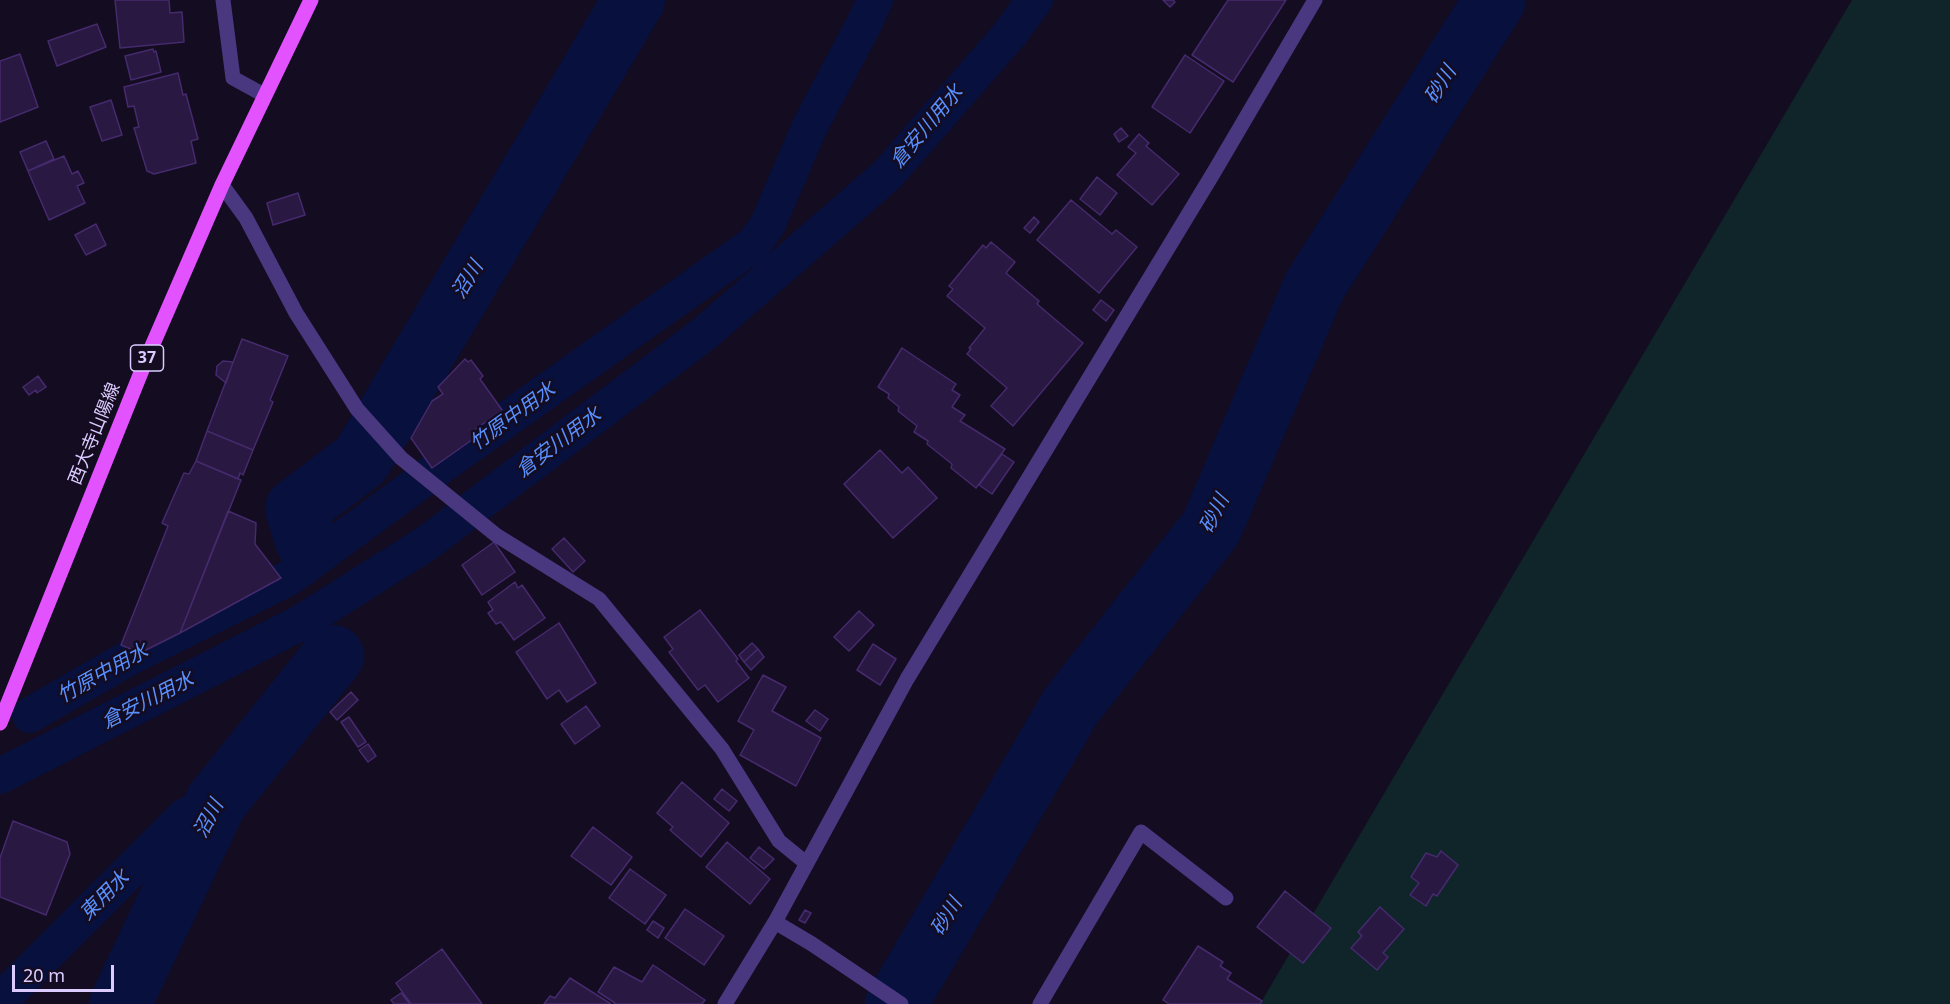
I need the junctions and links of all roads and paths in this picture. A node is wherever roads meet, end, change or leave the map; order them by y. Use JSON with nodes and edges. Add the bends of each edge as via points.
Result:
{"nodes":[{"id":1,"x":223,"y":0,"type":"edge"},
{"id":2,"x":311,"y":0,"type":"edge"},
{"id":3,"x":1315,"y":0,"type":"edge"},
{"id":4,"x":264,"y":94,"type":"junction"},
{"id":5,"x":222,"y":185,"type":"junction"},
{"id":6,"x":2,"y":715,"type":"edge"},
{"id":7,"x":806,"y":863,"type":"junction"},
{"id":8,"x":1226,"y":898,"type":"dead end"},
{"id":9,"x":775,"y":922,"type":"junction"},
{"id":10,"x":725,"y":1004,"type":"edge"},
{"id":11,"x":901,"y":1004,"type":"edge"},
{"id":12,"x":1040,"y":1004,"type":"edge"}],
"edges":[{"from":1,"to":4,"type":"street","via":[[233,78]]},
{"from":2,"to":4,"type":"main road","name":"西大寺山陽線","number":"37"},
{"from":3,"to":7,"type":"street","via":[[908,678]]},
{"from":4,"to":5,"type":"main road","name":"西大寺山陽線","number":"37"},
{"from":5,"to":6,"type":"main road","name":"西大寺山陽線","number":"37","via":[[146,360]]},
{"from":5,"to":7,"type":"street","via":[[246,218],[296,313],[357,409],[401,458],[496,535],[599,598],[722,749],[779,842]]},
{"from":7,"to":9,"type":"street"},
{"from":8,"to":12,"type":"street","via":[[1141,832]]},
{"from":9,"to":10,"type":"street"},
{"from":9,"to":11,"type":"street"}]}
